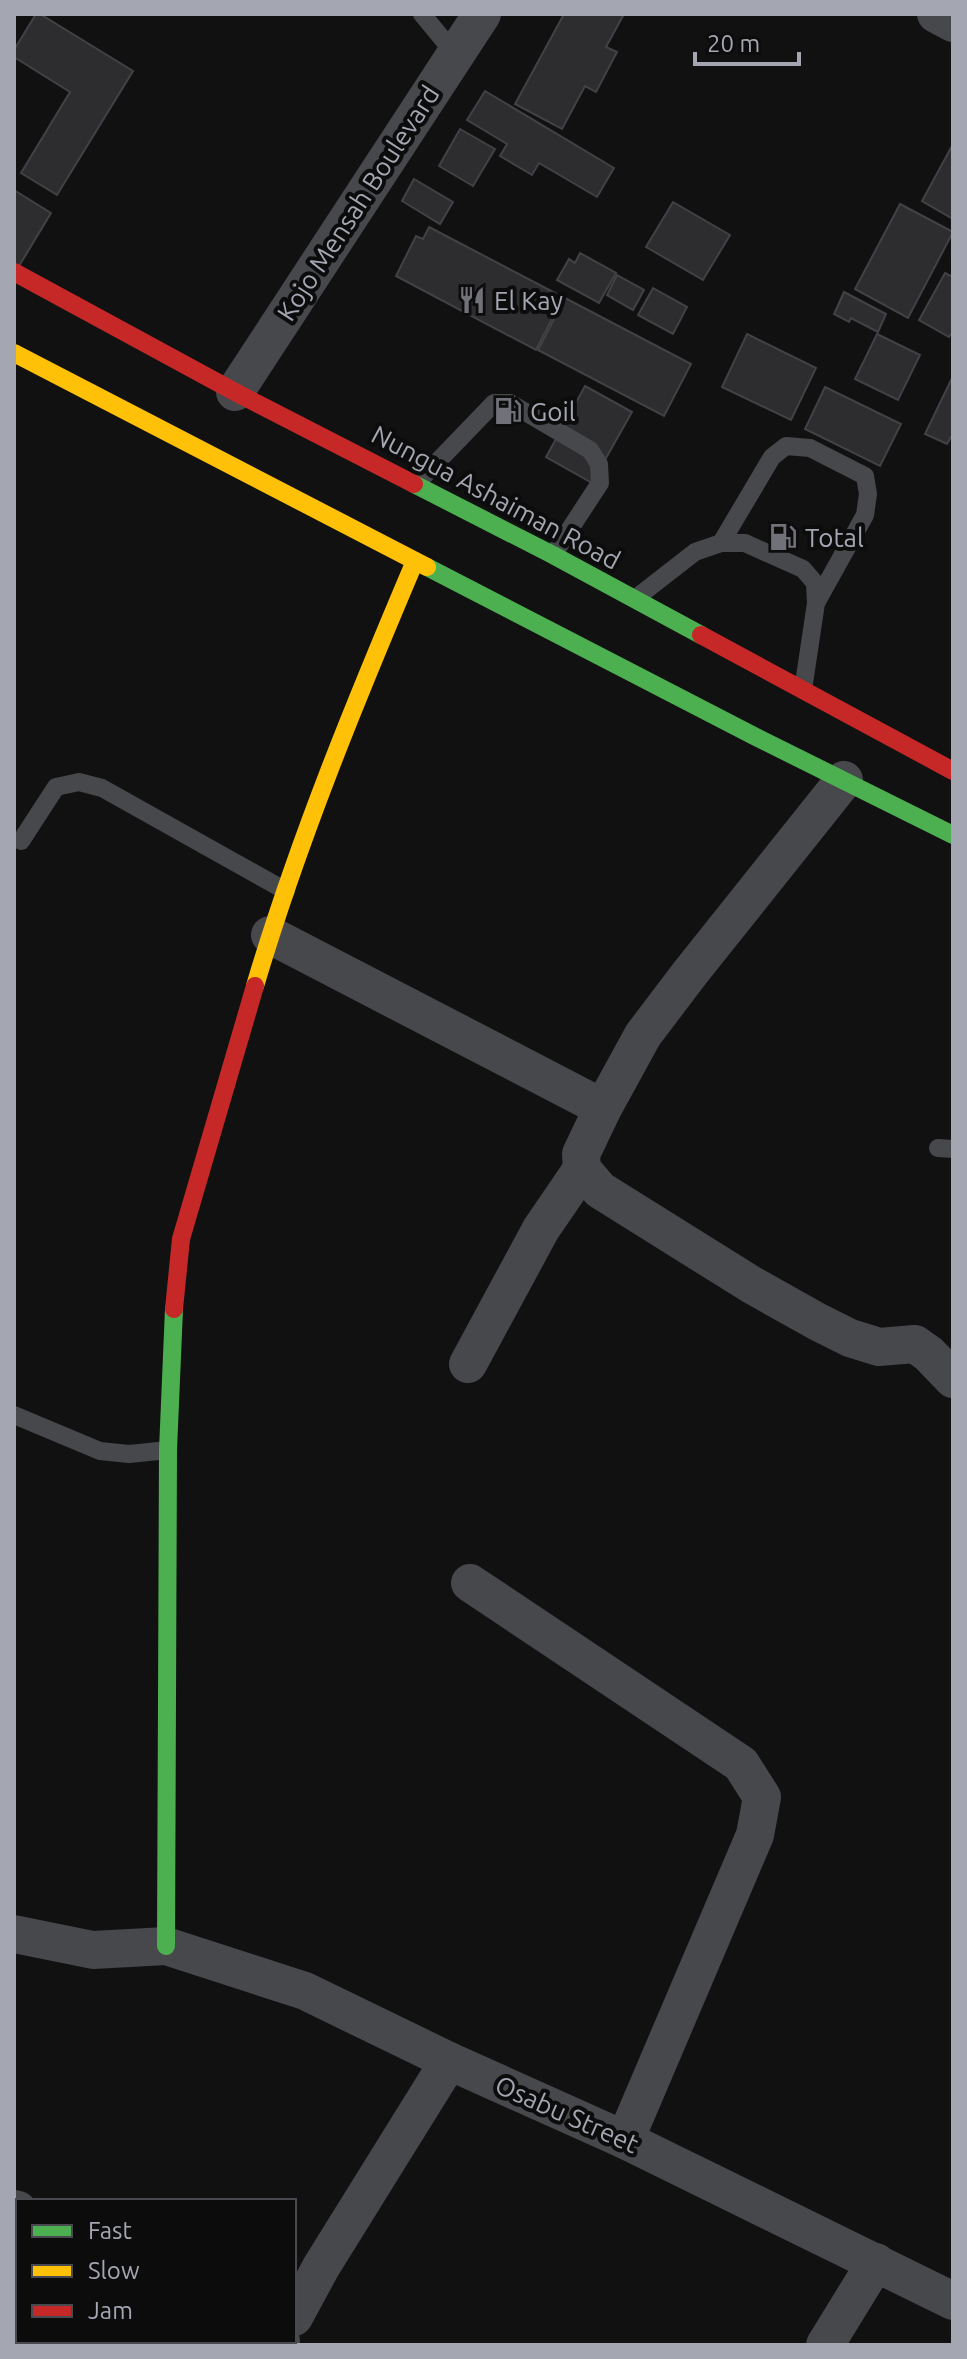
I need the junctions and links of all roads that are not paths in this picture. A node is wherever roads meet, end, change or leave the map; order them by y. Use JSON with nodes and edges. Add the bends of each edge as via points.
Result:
{"nodes":[{"id":1,"x":422,"y":14,"type":"edge"},
{"id":2,"x":482,"y":14,"type":"edge"},
{"id":3,"x":936,"y":14,"type":"edge"},
{"id":4,"x":953,"y":23,"type":"edge"},
{"id":5,"x":455,"y":54,"type":"junction"},
{"id":6,"x":14,"y":272,"type":"edge"},
{"id":7,"x":14,"y":353,"type":"edge"},
{"id":8,"x":235,"y":392,"type":"junction"},
{"id":9,"x":416,"y":484,"type":"junction"},
{"id":10,"x":721,"y":543,"type":"junction"},
{"id":11,"x":553,"y":555,"type":"junction"},
{"id":12,"x":415,"y":561,"type":"junction"},
{"id":13,"x":635,"y":599,"type":"junction"},
{"id":14,"x":816,"y":603,"type":"junction"},
{"id":15,"x":803,"y":690,"type":"junction"},
{"id":16,"x":953,"y":771,"type":"edge"},
{"id":17,"x":844,"y":780,"type":"junction"},
{"id":18,"x":953,"y":835,"type":"edge"},
{"id":19,"x":21,"y":841,"type":"dead end"},
{"id":20,"x":286,"y":891,"type":"junction"},
{"id":21,"x":270,"y":935,"type":"junction"},
{"id":22,"x":603,"y":1108,"type":"junction"},
{"id":23,"x":582,"y":1169,"type":"junction"},
{"id":24,"x":468,"y":1364,"type":"dead end"},
{"id":25,"x":953,"y":1379,"type":"edge"},
{"id":26,"x":14,"y":1415,"type":"edge"},
{"id":27,"x":168,"y":1450,"type":"junction"},
{"id":28,"x":470,"y":1583,"type":"dead end"},
{"id":29,"x":14,"y":1934,"type":"edge"},
{"id":30,"x":166,"y":1946,"type":"junction"},
{"id":31,"x":449,"y":2061,"type":"junction"},
{"id":32,"x":625,"y":2140,"type":"junction"},
{"id":33,"x":876,"y":2262,"type":"junction"},
{"id":34,"x":953,"y":2301,"type":"edge"},
{"id":35,"x":296,"y":2313,"type":"edge"},
{"id":36,"x":825,"y":2345,"type":"edge"}],
"edges":[{"from":1,"to":5,"type":"lane"},
{"from":2,"to":5,"type":"street","name":"Kojo Mensah Boulevard"},
{"from":3,"to":4,"type":"street"},
{"from":5,"to":8,"type":"street","name":"Kojo Mensah Boulevard"},
{"from":6,"to":8,"type":"main road","name":"Nungua Ashaiman Road"},
{"from":7,"to":12,"type":"main road"},
{"from":8,"to":9,"type":"main road","name":"Nungua Ashaiman Road"},
{"from":9,"to":11,"type":"main road","name":"Nungua Ashaiman Road"},
{"from":9,"to":11,"type":"lane","via":[[494,403],[510,403],[590,450],[599,464],[600,483]]},
{"from":10,"to":13,"type":"lane","via":[[695,552]]},
{"from":10,"to":14,"type":"lane","via":[[745,543],[803,569],[815,583]]},
{"from":10,"to":14,"type":"lane","via":[[772,457],[786,446],[810,448],[865,476],[865,515]]},
{"from":11,"to":13,"type":"main road","name":"Nungua Ashaiman Road"},
{"from":12,"to":17,"type":"main road"},
{"from":12,"to":20,"type":"main road","via":[[349,717]]},
{"from":13,"to":15,"type":"main road","name":"Nungua Ashaiman Road"},
{"from":14,"to":15,"type":"lane"},
{"from":15,"to":16,"type":"main road","name":"Nungua Ashaiman Road"},
{"from":17,"to":18,"type":"main road"},
{"from":17,"to":22,"type":"street","via":[[643,1035]]},
{"from":19,"to":20,"type":"lane","via":[[56,787],[79,782],[102,788]]},
{"from":20,"to":21,"type":"main road"},
{"from":21,"to":22,"type":"street"},
{"from":21,"to":27,"type":"main road","via":[[181,1239]]},
{"from":22,"to":23,"type":"street","via":[[581,1154]]},
{"from":23,"to":24,"type":"street","via":[[545,1221]]},
{"from":23,"to":25,"type":"street","via":[[600,1190],[784,1303],[850,1338],[879,1347],[915,1344]]},
{"from":26,"to":27,"type":"lane","via":[[100,1451]]},
{"from":27,"to":30,"type":"main road"},
{"from":28,"to":32,"type":"street","via":[[741,1764],[762,1797],[755,1835]]},
{"from":29,"to":30,"type":"street","via":[[93,1950]]},
{"from":30,"to":31,"type":"street","name":"Osabu Street","via":[[305,1991]]},
{"from":31,"to":32,"type":"street","name":"Osabu Street"},
{"from":31,"to":35,"type":"street"},
{"from":32,"to":33,"type":"street","name":"Osabu Street"},
{"from":33,"to":34,"type":"street","name":"Osabu Street"},
{"from":33,"to":36,"type":"street"}]}
